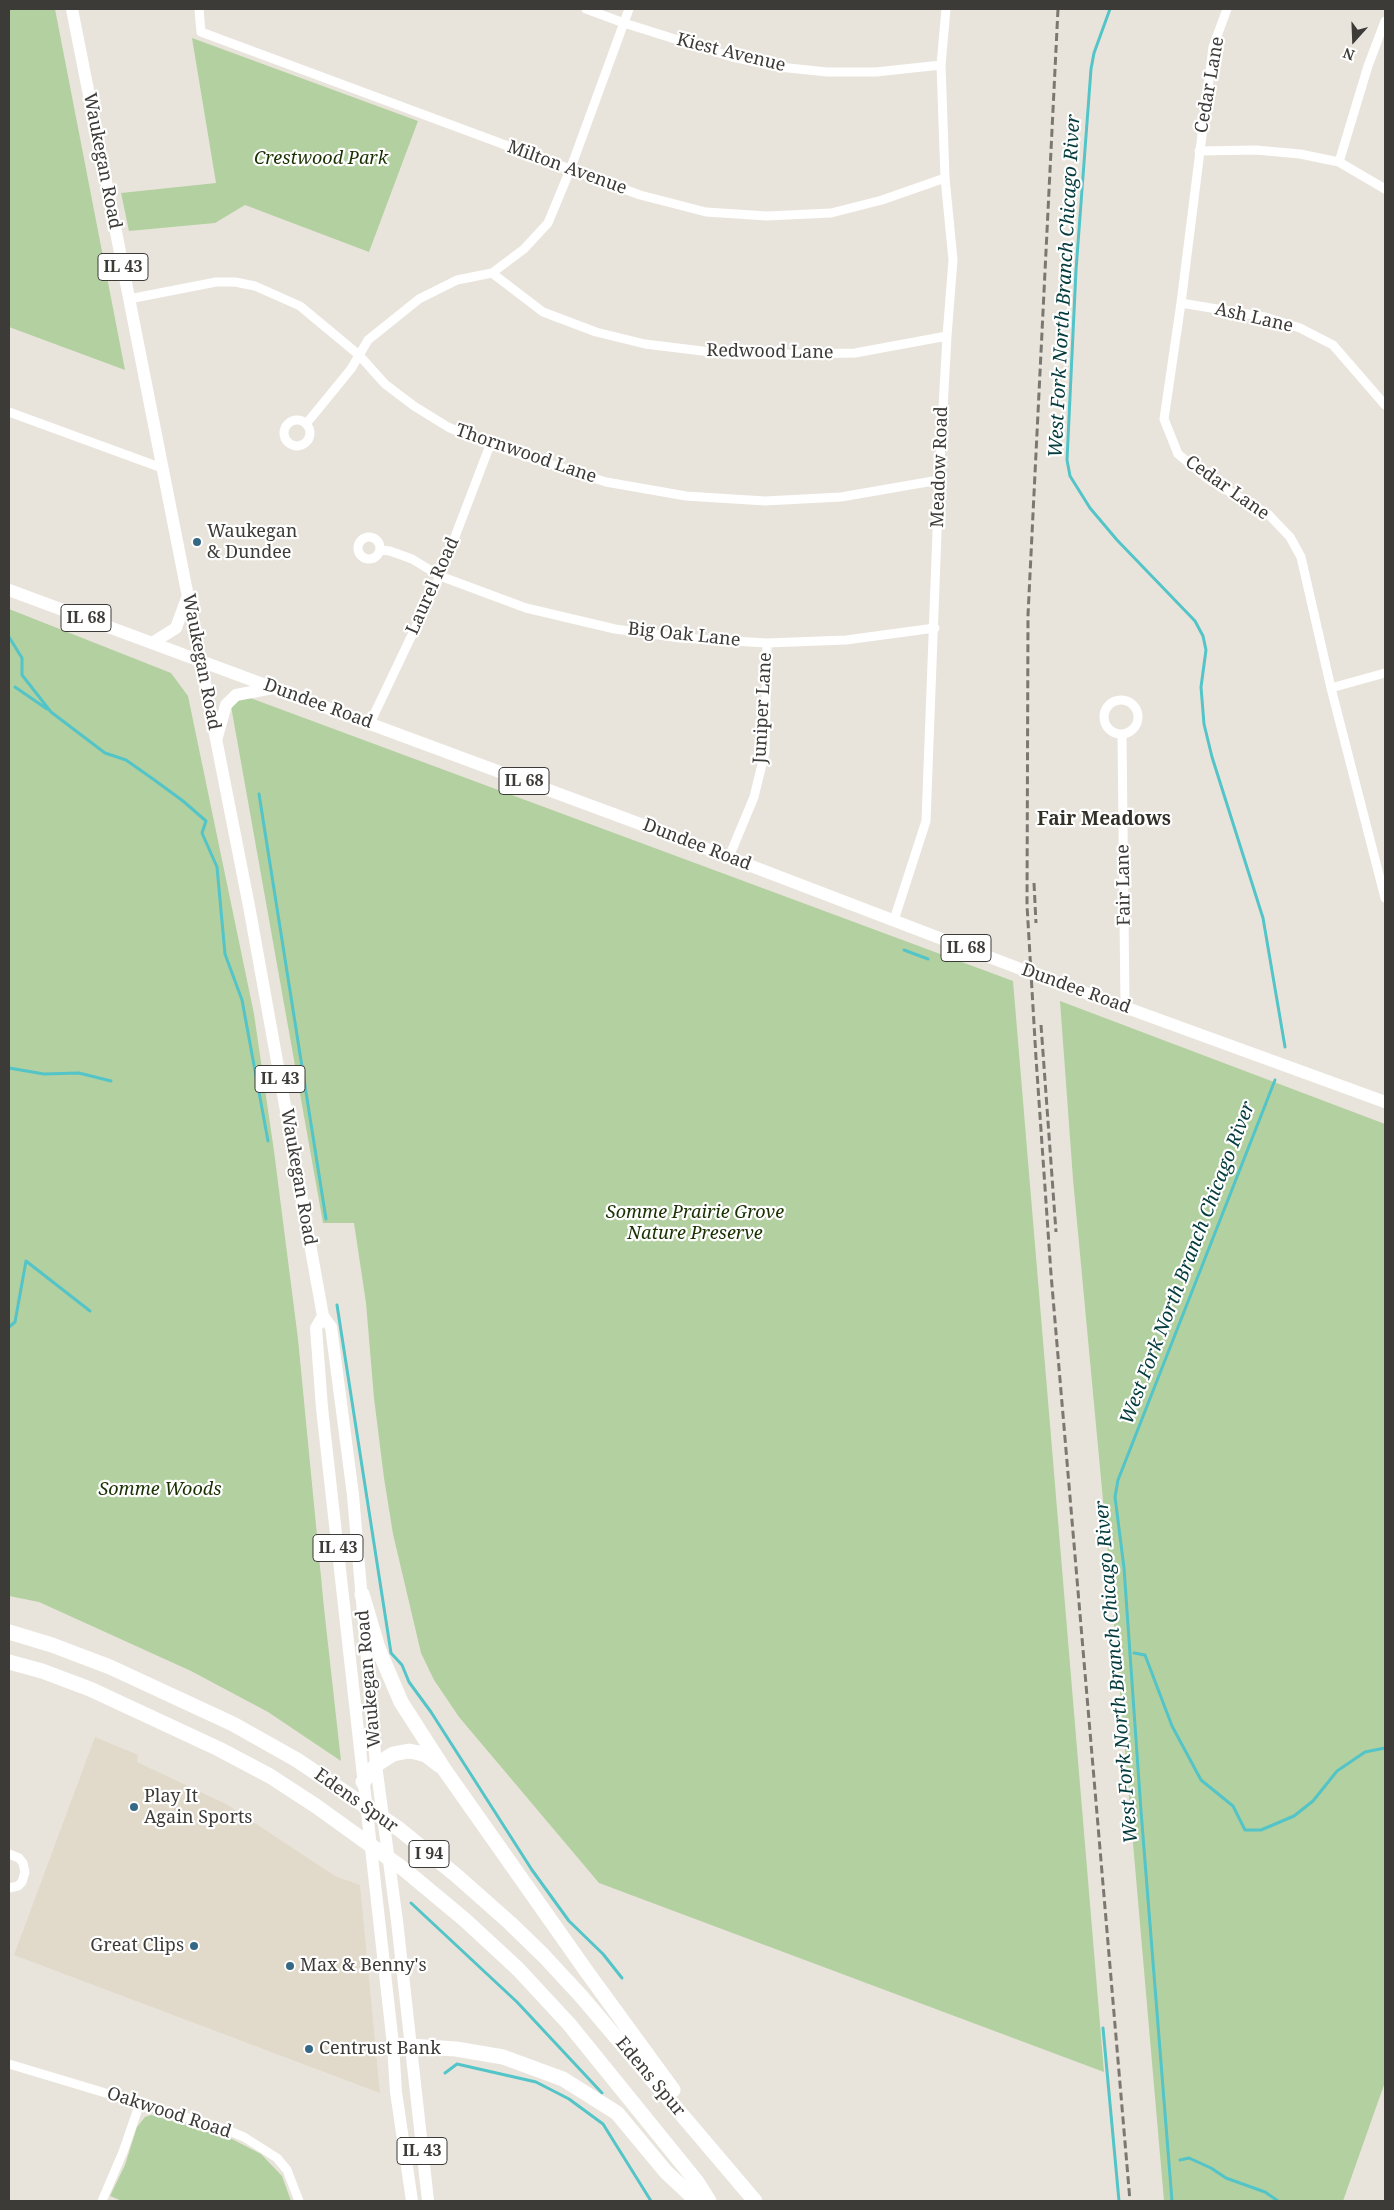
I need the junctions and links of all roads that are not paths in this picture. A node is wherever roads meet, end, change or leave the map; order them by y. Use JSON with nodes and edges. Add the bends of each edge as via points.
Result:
{"nodes":[{"id":1,"x":72,"y":9,"type":"edge"},
{"id":2,"x":199,"y":9,"type":"edge"},
{"id":3,"x":586,"y":9,"type":"edge"},
{"id":4,"x":629,"y":9,"type":"edge"},
{"id":5,"x":946,"y":9,"type":"edge"},
{"id":6,"x":1227,"y":9,"type":"edge"},
{"id":7,"x":1385,"y":21,"type":"edge"},
{"id":8,"x":624,"y":23,"type":"junction"},
{"id":9,"x":941,"y":65,"type":"junction"},
{"id":10,"x":1199,"y":151,"type":"junction"},
{"id":11,"x":1339,"y":162,"type":"junction"},
{"id":12,"x":570,"y":170,"type":"junction"},
{"id":13,"x":946,"y":178,"type":"junction"},
{"id":14,"x":1385,"y":189,"type":"edge"},
{"id":15,"x":492,"y":273,"type":"junction"},
{"id":16,"x":129,"y":299,"type":"junction"},
{"id":17,"x":1182,"y":303,"type":"junction"},
{"id":18,"x":946,"y":336,"type":"junction"},
{"id":19,"x":359,"y":355,"type":"junction"},
{"id":20,"x":1385,"y":405,"type":"edge"},
{"id":21,"x":9,"y":412,"type":"edge"},
{"id":22,"x":306,"y":424,"type":"dead end"},
{"id":23,"x":490,"y":445,"type":"junction"},
{"id":24,"x":162,"y":468,"type":"junction"},
{"id":25,"x":939,"y":480,"type":"junction"},
{"id":26,"x":380,"y":550,"type":"dead end"},
{"id":27,"x":440,"y":576,"type":"junction"},
{"id":28,"x":9,"y":590,"type":"edge"},
{"id":29,"x":188,"y":595,"type":"junction"},
{"id":30,"x":935,"y":628,"type":"junction"},
{"id":31,"x":152,"y":643,"type":"junction"},
{"id":32,"x":767,"y":643,"type":"junction"},
{"id":33,"x":201,"y":661,"type":"junction"},
{"id":34,"x":1385,"y":673,"type":"edge"},
{"id":35,"x":274,"y":688,"type":"junction"},
{"id":36,"x":1331,"y":688,"type":"junction"},
{"id":37,"x":370,"y":723,"type":"junction"},
{"id":38,"x":1122,"y":735,"type":"dead end"},
{"id":39,"x":216,"y":740,"type":"junction"},
{"id":40,"x":729,"y":857,"type":"junction"},
{"id":41,"x":1385,"y":898,"type":"edge"},
{"id":42,"x":894,"y":920,"type":"junction"},
{"id":43,"x":1125,"y":1006,"type":"junction"},
{"id":44,"x":1385,"y":1102,"type":"edge"},
{"id":45,"x":323,"y":1316,"type":"junction"},
{"id":46,"x":362,"y":1594,"type":"junction"},
{"id":47,"x":9,"y":1632,"type":"edge"},
{"id":48,"x":9,"y":1662,"type":"edge"},
{"id":49,"x":376,"y":1765,"type":"junction"},
{"id":50,"x":444,"y":1768,"type":"junction"},
{"id":51,"x":363,"y":1782,"type":"junction"},
{"id":52,"x":9,"y":1854,"type":"edge"},
{"id":53,"x":9,"y":1888,"type":"edge"},
{"id":54,"x":393,"y":2045,"type":"junction"},
{"id":55,"x":410,"y":2045,"type":"junction"},
{"id":56,"x":9,"y":2064,"type":"edge"},
{"id":57,"x":140,"y":2103,"type":"junction"},
{"id":58,"x":102,"y":2201,"type":"edge"},
{"id":59,"x":299,"y":2201,"type":"edge"},
{"id":60,"x":412,"y":2201,"type":"edge"},
{"id":61,"x":428,"y":2201,"type":"edge"},
{"id":62,"x":697,"y":2201,"type":"edge"},
{"id":63,"x":709,"y":2201,"type":"edge"},
{"id":64,"x":755,"y":2201,"type":"edge"}],
"edges":[{"from":1,"to":16,"type":"main road","name":"Waukegan Road","number":"IL 43"},
{"from":2,"to":12,"type":"street","name":"Milton Avenue","via":[[201,32]]},
{"from":3,"to":8,"type":"street","name":"Kiest Avenue"},
{"from":4,"to":8,"type":"street"},
{"from":5,"to":9,"type":"street","name":"Meadow Road"},
{"from":6,"to":10,"type":"street","name":"Cedar Lane","via":[[1213,47]]},
{"from":7,"to":11,"type":"street"},
{"from":8,"to":9,"type":"street","name":"Kiest Avenue","via":[[732,57],[779,67],[876,72]]},
{"from":8,"to":12,"type":"street"},
{"from":9,"to":13,"type":"street","name":"Meadow Road"},
{"from":10,"to":11,"type":"street","via":[[1300,154]]},
{"from":10,"to":17,"type":"street","name":"Cedar Lane"},
{"from":11,"to":14,"type":"street"},
{"from":12,"to":13,"type":"street","name":"Milton Avenue","via":[[640,195],[706,212],[767,216],[831,213]]},
{"from":12,"to":15,"type":"street","via":[[548,223],[524,249]]},
{"from":13,"to":18,"type":"street","name":"Meadow Road","via":[[953,260]]},
{"from":15,"to":18,"type":"street","name":"Redwood Lane","via":[[543,312],[596,332],[645,344],[735,355],[855,353]]},
{"from":15,"to":19,"type":"street","via":[[457,280],[419,299],[368,340]]},
{"from":16,"to":19,"type":"street","name":"Thornwood Lane","via":[[216,282],[255,286],[300,306]]},
{"from":16,"to":24,"type":"main road","name":"Waukegan Road","number":"IL 43"},
{"from":17,"to":20,"type":"street","name":"Ash Lane","via":[[1265,317],[1300,328],[1333,345]]},
{"from":17,"to":36,"type":"street","name":"Cedar Lane","via":[[1164,419],[1178,454],[1208,479],[1269,515],[1290,537],[1301,558]]},
{"from":18,"to":25,"type":"street","name":"Meadow Road"},
{"from":19,"to":22,"type":"street"},
{"from":19,"to":23,"type":"street","name":"Thornwood Lane","via":[[385,384],[414,406],[448,427]]},
{"from":21,"to":24,"type":"street"},
{"from":23,"to":25,"type":"street","name":"Thornwood Lane","via":[[606,482],[686,496],[765,501],[841,497]]},
{"from":23,"to":27,"type":"street","name":"Laurel Road"},
{"from":24,"to":29,"type":"main road","name":"Waukegan Road","number":"IL 43"},
{"from":25,"to":30,"type":"street","name":"Meadow Road"},
{"from":26,"to":27,"type":"street","name":"Big Oak Lane","via":[[412,559]]},
{"from":27,"to":32,"type":"street","name":"Big Oak Lane","via":[[526,608],[616,628],[681,638]]},
{"from":27,"to":37,"type":"street","name":"Laurel Road"},
{"from":28,"to":31,"type":"main road","name":"Dundee Road","number":"IL 68"},
{"from":29,"to":31,"type":"main road","via":[[176,628]]},
{"from":29,"to":33,"type":"main road","name":"Waukegan Road","number":"IL 43"},
{"from":30,"to":32,"type":"street","name":"Big Oak Lane","via":[[846,640]]},
{"from":30,"to":42,"type":"street","name":"Meadow Road","via":[[926,821]]},
{"from":31,"to":33,"type":"main road","name":"Dundee Road","number":"IL 68"},
{"from":32,"to":40,"type":"street","name":"Juniper Lane","via":[[765,752],[754,797]]},
{"from":33,"to":35,"type":"main road","name":"Dundee Road","number":"IL 68"},
{"from":33,"to":39,"type":"main road","name":"Waukegan Road","number":"IL 43"},
{"from":34,"to":36,"type":"street"},
{"from":35,"to":37,"type":"main road","name":"Dundee Road","number":"IL 68"},
{"from":35,"to":39,"type":"main road","via":[[236,695],[226,705]]},
{"from":36,"to":41,"type":"street","name":"Cedar Lane"},
{"from":37,"to":40,"type":"main road","name":"Dundee Road","number":"IL 68"},
{"from":38,"to":43,"type":"street","name":"Fair Lane"},
{"from":39,"to":45,"type":"main road","name":"Waukegan Road","number":"IL 43"},
{"from":40,"to":42,"type":"main road","name":"Dundee Road","number":"IL 68"},
{"from":42,"to":43,"type":"main road","name":"Dundee Road","number":"IL 68"},
{"from":43,"to":44,"type":"main road","name":"Dundee Road","number":"IL 68"},
{"from":45,"to":46,"type":"main road","name":"Waukegan Road","number":"IL 43","via":[[331,1327]]},
{"from":45,"to":51,"type":"main road","name":"Waukegan Road","number":"IL 43","via":[[316,1328],[322,1408]]},
{"from":46,"to":49,"type":"main road","name":"Waukegan Road","number":"IL 43"},
{"from":46,"to":50,"type":"highway","via":[[378,1648],[401,1702]]},
{"from":47,"to":64,"type":"highway","name":"Edens Spur","number":"I 94","via":[[110,1667],[233,1724],[297,1760],[399,1829],[510,1923],[582,1996]]},
{"from":48,"to":63,"type":"highway","name":"Edens Spur","number":"I 94","via":[[90,1689],[220,1749],[301,1796],[405,1870],[518,1969],[568,2024]]},
{"from":49,"to":50,"type":"highway","via":[[387,1756],[409,1751],[426,1755]]},
{"from":49,"to":51,"type":"highway"},
{"from":49,"to":55,"type":"main road","name":"Waukegan Road","number":"IL 43"},
{"from":50,"to":64,"type":"highway","via":[[627,2028]]},
{"from":51,"to":54,"type":"main road","name":"Waukegan Road","number":"IL 43"},
{"from":52,"to":53,"type":"street","via":[[23,1862],[25,1872],[18,1886]]},
{"from":54,"to":55,"type":"highway"},
{"from":54,"to":60,"type":"main road","number":"IL 43","via":[[396,2092]]},
{"from":55,"to":61,"type":"main road","number":"IL 43"},
{"from":55,"to":62,"type":"highway","via":[[503,2058],[563,2079],[617,2113],[666,2172]]},
{"from":56,"to":57,"type":"street","name":"Oakwood Road"},
{"from":57,"to":58,"type":"street"},
{"from":57,"to":59,"type":"street","name":"Oakwood Road","via":[[222,2128],[265,2148],[287,2170]]}]}
